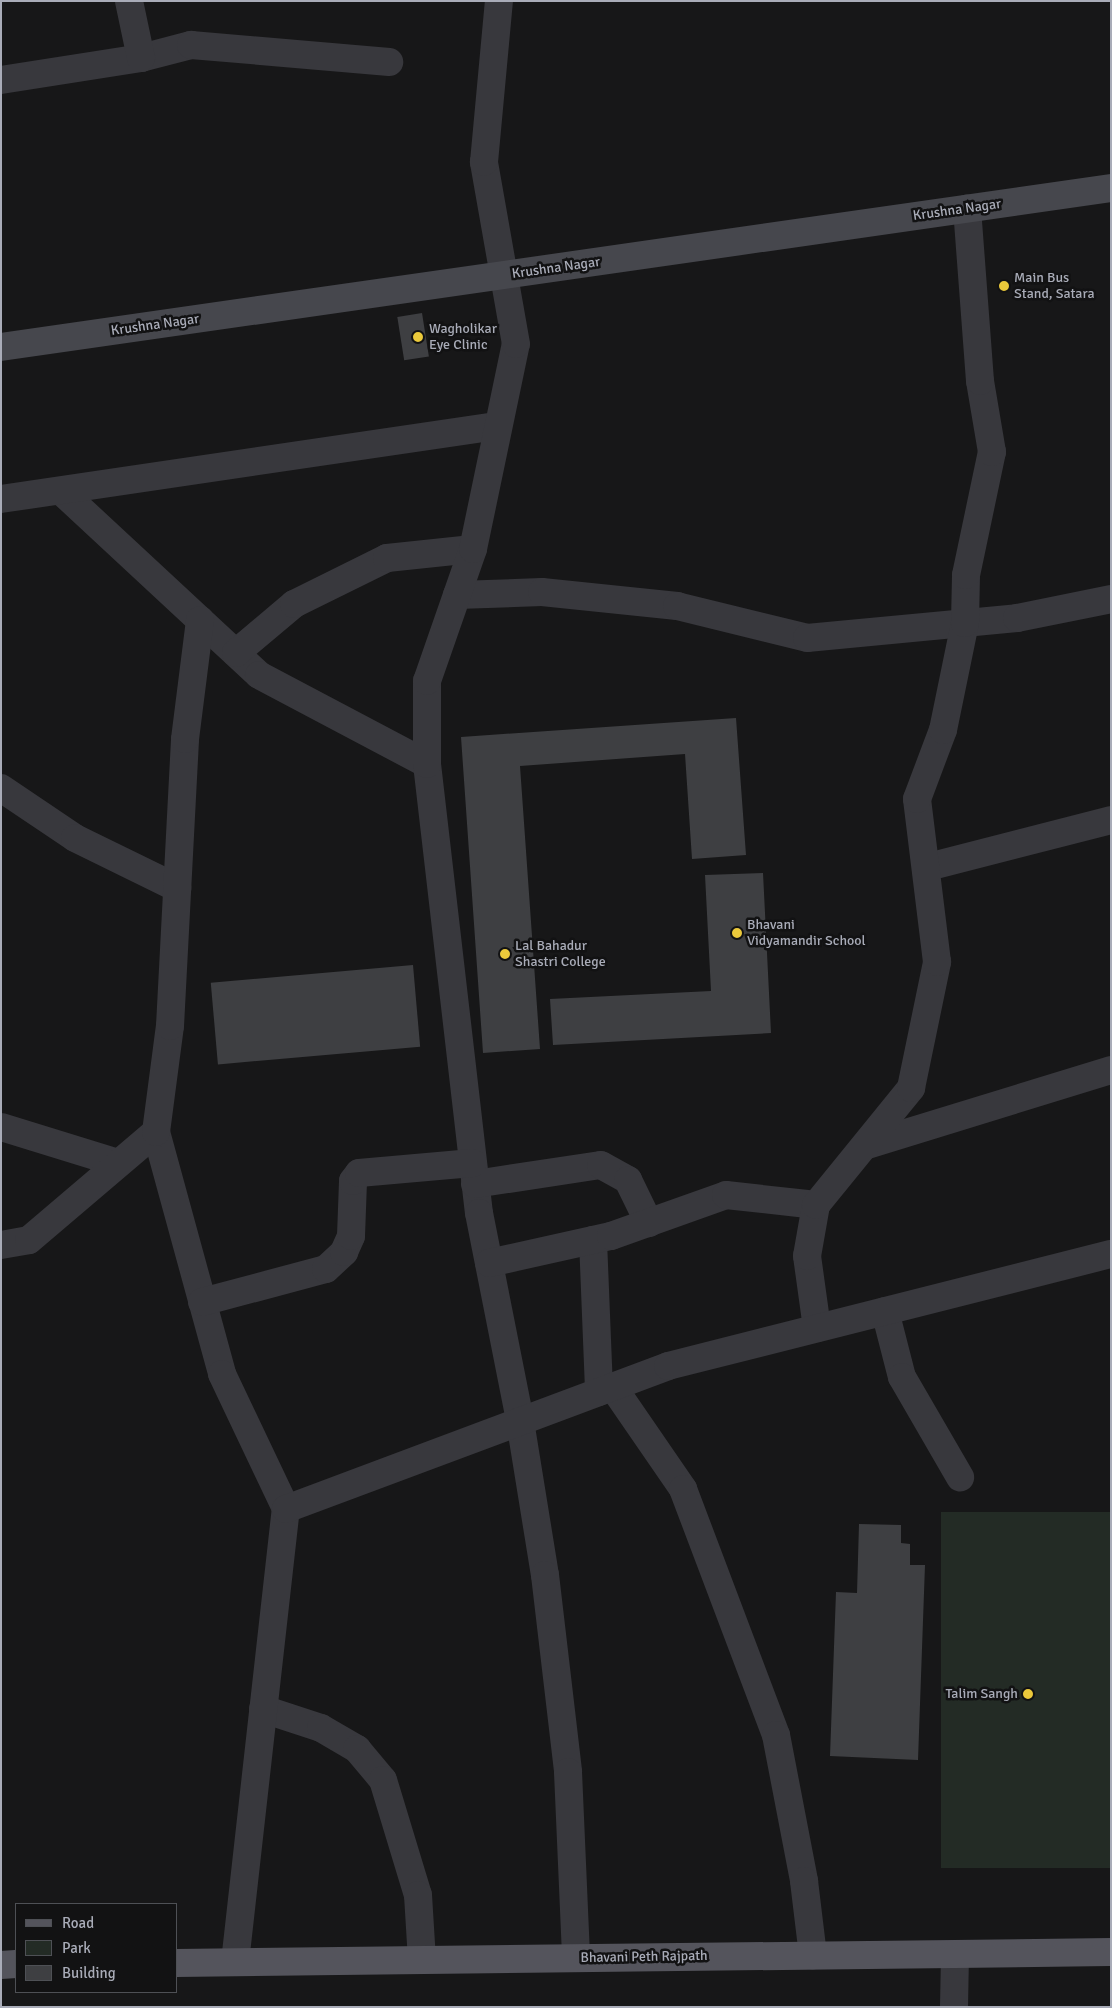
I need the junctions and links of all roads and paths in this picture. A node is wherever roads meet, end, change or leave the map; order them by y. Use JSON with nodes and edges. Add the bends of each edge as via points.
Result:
{"nodes":[{"id":1,"x":129,"y":1,"type":"edge"},
{"id":2,"x":499,"y":1,"type":"edge"},
{"id":3,"x":141,"y":58,"type":"junction"},
{"id":4,"x":389,"y":62,"type":"dead end"},
{"id":5,"x":1,"y":80,"type":"edge"},
{"id":6,"x":1111,"y":188,"type":"edge"},
{"id":7,"x":967,"y":208,"type":"junction"},
{"id":8,"x":504,"y":275,"type":"junction"},
{"id":9,"x":1,"y":347,"type":"edge"},
{"id":10,"x":496,"y":426,"type":"junction"},
{"id":11,"x":60,"y":492,"type":"junction"},
{"id":12,"x":1,"y":499,"type":"edge"},
{"id":13,"x":473,"y":549,"type":"junction"},
{"id":14,"x":457,"y":595,"type":"junction"},
{"id":15,"x":1111,"y":599,"type":"edge"},
{"id":16,"x":200,"y":620,"type":"junction"},
{"id":17,"x":965,"y":623,"type":"junction"},
{"id":18,"x":236,"y":653,"type":"junction"},
{"id":19,"x":427,"y":764,"type":"junction"},
{"id":20,"x":1,"y":788,"type":"edge"},
{"id":21,"x":1111,"y":820,"type":"edge"},
{"id":22,"x":928,"y":867,"type":"junction"},
{"id":23,"x":177,"y":888,"type":"junction"},
{"id":24,"x":1111,"y":1070,"type":"edge"},
{"id":25,"x":1,"y":1127,"type":"edge"},
{"id":26,"x":156,"y":1132,"type":"junction"},
{"id":27,"x":868,"y":1145,"type":"junction"},
{"id":28,"x":118,"y":1164,"type":"junction"},
{"id":29,"x":474,"y":1173,"type":"junction"},
{"id":30,"x":816,"y":1205,"type":"junction"},
{"id":31,"x":649,"y":1223,"type":"junction"},
{"id":32,"x":593,"y":1240,"type":"junction"},
{"id":33,"x":1,"y":1245,"type":"edge"},
{"id":34,"x":1111,"y":1254,"type":"edge"},
{"id":35,"x":489,"y":1263,"type":"junction"},
{"id":36,"x":202,"y":1302,"type":"junction"},
{"id":37,"x":885,"y":1311,"type":"junction"},
{"id":38,"x":818,"y":1328,"type":"junction"},
{"id":39,"x":606,"y":1389,"type":"junction"},
{"id":40,"x":520,"y":1421,"type":"junction"},
{"id":41,"x":960,"y":1477,"type":"dead end"},
{"id":42,"x":286,"y":1509,"type":"junction"},
{"id":43,"x":263,"y":1709,"type":"junction"},
{"id":44,"x":1111,"y":1952,"type":"edge"},
{"id":45,"x":955,"y":1954,"type":"junction"},
{"id":46,"x":813,"y":1955,"type":"junction"},
{"id":47,"x":576,"y":1958,"type":"junction"},
{"id":48,"x":422,"y":1960,"type":"junction"},
{"id":49,"x":235,"y":1962,"type":"junction"},
{"id":50,"x":178,"y":1963,"type":"edge"},
{"id":51,"x":15,"y":1964,"type":"edge"},
{"id":52,"x":1,"y":1965,"type":"edge"},
{"id":53,"x":954,"y":2007,"type":"edge"}],
"edges":[{"from":1,"to":3,"type":"street"},
{"from":2,"to":8,"type":"street","via":[[484,162]]},
{"from":3,"to":4,"type":"street","via":[[190,45]]},
{"from":3,"to":5,"type":"street"},
{"from":6,"to":7,"type":"main road","name":"Krushna Nagar"},
{"from":7,"to":8,"type":"main road","name":"Krushna Nagar"},
{"from":7,"to":17,"type":"street","via":[[980,381],[992,452],[966,575]]},
{"from":8,"to":9,"type":"main road","name":"Krushna Nagar"},
{"from":8,"to":10,"type":"street","via":[[516,344]]},
{"from":10,"to":11,"type":"street"},
{"from":10,"to":13,"type":"street"},
{"from":11,"to":12,"type":"street"},
{"from":11,"to":16,"type":"street"},
{"from":13,"to":14,"type":"street"},
{"from":13,"to":18,"type":"street","via":[[387,558],[294,604]]},
{"from":14,"to":17,"type":"street","via":[[542,592],[677,606],[807,638]]},
{"from":14,"to":19,"type":"street","via":[[427,681]]},
{"from":15,"to":17,"type":"street","via":[[1017,618]]},
{"from":16,"to":18,"type":"street"},
{"from":16,"to":23,"type":"street","via":[[185,739]]},
{"from":17,"to":22,"type":"street","via":[[943,730],[917,799]]},
{"from":18,"to":19,"type":"street","via":[[259,675]]},
{"from":19,"to":29,"type":"street"},
{"from":20,"to":23,"type":"street","via":[[75,838]]},
{"from":21,"to":22,"type":"street"},
{"from":22,"to":27,"type":"street","via":[[937,962],[911,1088]]},
{"from":23,"to":26,"type":"street","via":[[170,1026]]},
{"from":24,"to":27,"type":"street"},
{"from":25,"to":28,"type":"street"},
{"from":26,"to":28,"type":"street"},
{"from":26,"to":36,"type":"street"},
{"from":27,"to":30,"type":"street"},
{"from":28,"to":33,"type":"street","via":[[29,1240]]},
{"from":29,"to":31,"type":"street","via":[[601,1165],[628,1180]]},
{"from":29,"to":35,"type":"street"},
{"from":29,"to":36,"type":"street","via":[[359,1173],[353,1181],[351,1236],[344,1252],[326,1269]]},
{"from":30,"to":31,"type":"street","via":[[726,1195]]},
{"from":30,"to":38,"type":"street","via":[[807,1256]]},
{"from":31,"to":32,"type":"street"},
{"from":32,"to":35,"type":"street"},
{"from":32,"to":39,"type":"street"},
{"from":34,"to":37,"type":"street"},
{"from":35,"to":40,"type":"street"},
{"from":36,"to":42,"type":"street","via":[[222,1374]]},
{"from":37,"to":38,"type":"street"},
{"from":37,"to":41,"type":"street","via":[[902,1377]]},
{"from":38,"to":39,"type":"street","via":[[668,1366]]},
{"from":39,"to":40,"type":"street"},
{"from":39,"to":46,"type":"street","via":[[683,1488],[776,1735],[804,1881]]},
{"from":40,"to":42,"type":"street"},
{"from":40,"to":47,"type":"street","via":[[545,1575],[568,1772]]},
{"from":42,"to":43,"type":"street"},
{"from":43,"to":48,"type":"street","via":[[321,1728],[356,1749],[383,1780],[418,1895]]},
{"from":43,"to":49,"type":"street"},
{"from":44,"to":45,"type":"main road","name":"Bhavani Peth Rajpath"},
{"from":45,"to":46,"type":"main road","name":"Bhavani Peth Rajpath"},
{"from":45,"to":53,"type":"street"},
{"from":46,"to":47,"type":"main road","name":"Bhavani Peth Rajpath"},
{"from":47,"to":48,"type":"main road","name":"Bhavani Peth Rajpath"},
{"from":48,"to":49,"type":"main road","name":"Bhavani Peth Rajpath"},
{"from":49,"to":50,"type":"main road","name":"Bhavani Peth Rajpath"},
{"from":51,"to":52,"type":"main road"}]}
